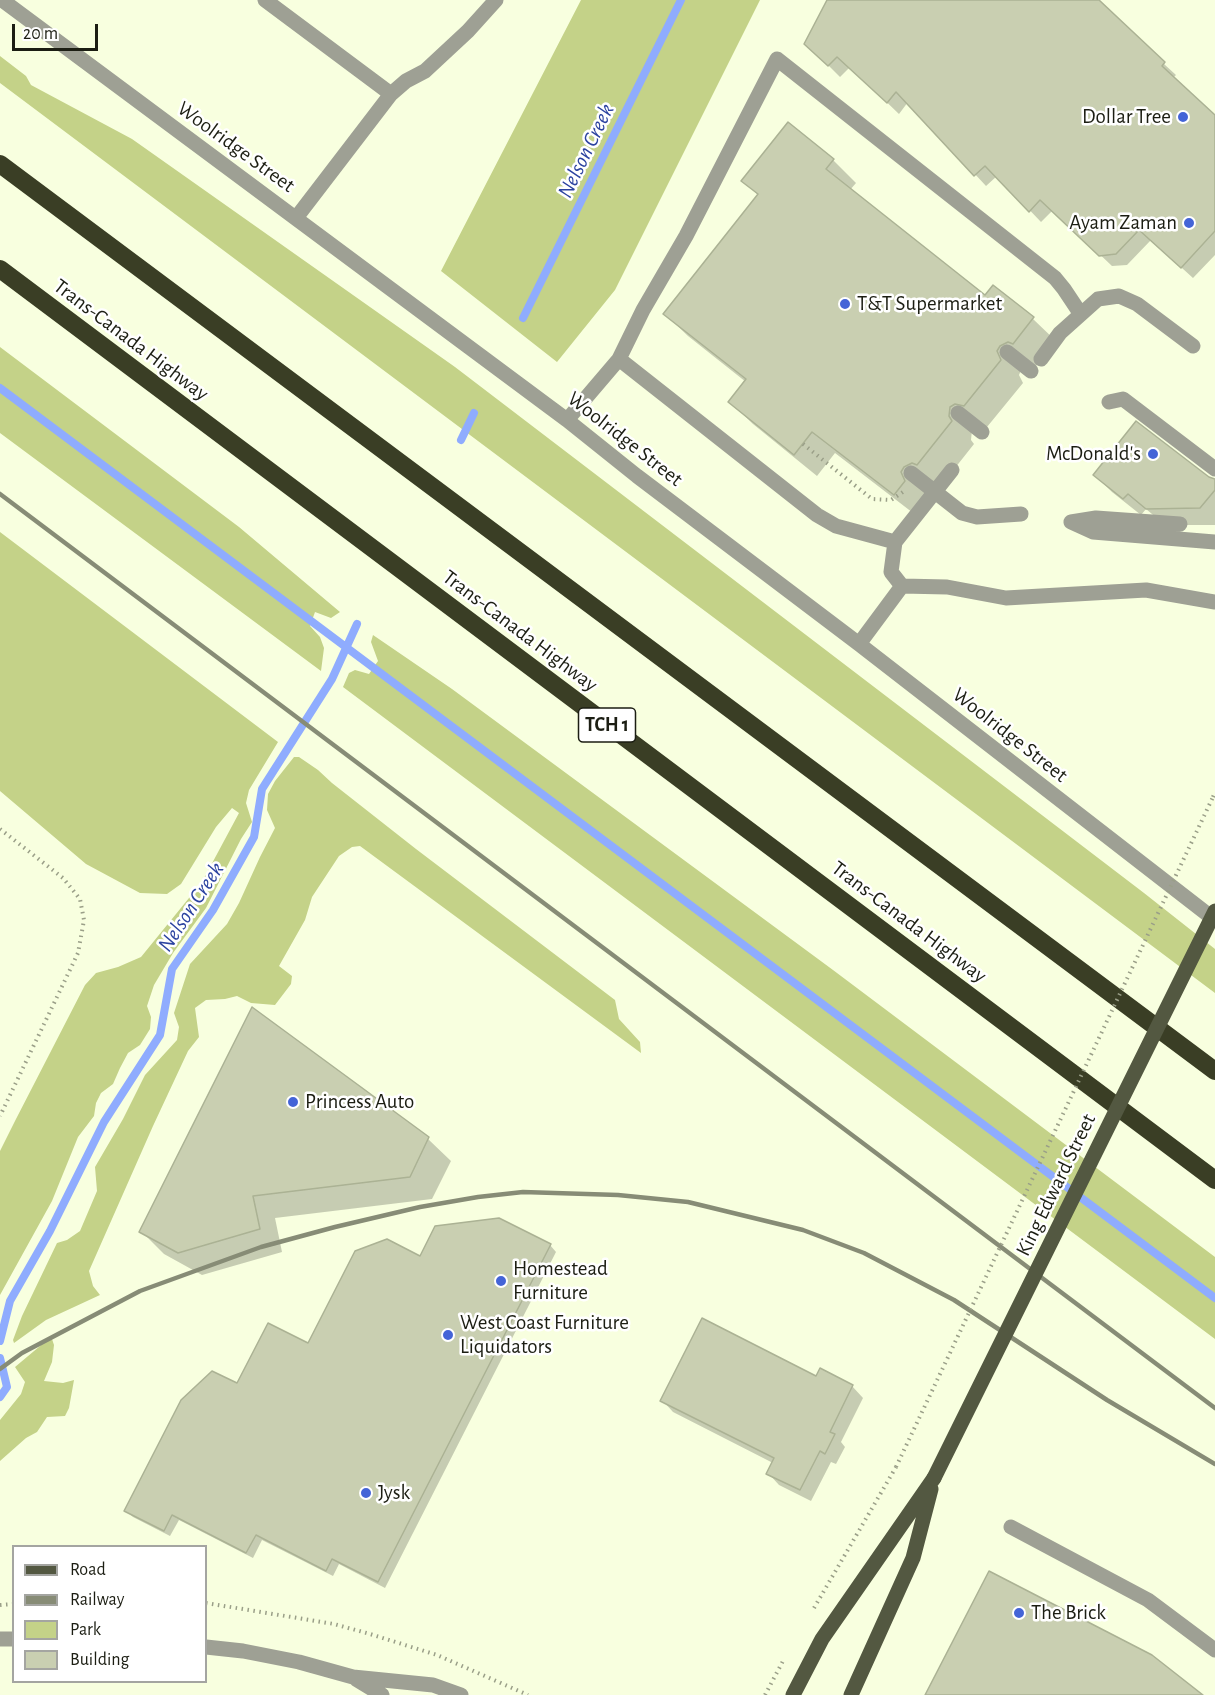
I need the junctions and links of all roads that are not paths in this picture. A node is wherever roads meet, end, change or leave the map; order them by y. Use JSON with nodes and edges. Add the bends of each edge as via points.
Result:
{"nodes":[{"id":1,"x":2,"y":0,"type":"edge"},
{"id":2,"x":265,"y":0,"type":"edge"},
{"id":3,"x":495,"y":0,"type":"edge"},
{"id":4,"x":391,"y":94,"type":"junction"},
{"id":5,"x":0,"y":164,"type":"edge"},
{"id":6,"x":296,"y":218,"type":"junction"},
{"id":7,"x":0,"y":269,"type":"edge"},
{"id":8,"x":1080,"y":314,"type":"junction"},
{"id":9,"x":1193,"y":346,"type":"dead end"},
{"id":10,"x":1007,"y":352,"type":"dead end"},
{"id":11,"x":1041,"y":358,"type":"dead end"},
{"id":12,"x":619,"y":359,"type":"junction"},
{"id":13,"x":1031,"y":371,"type":"dead end"},
{"id":14,"x":1109,"y":402,"type":"dead end"},
{"id":15,"x":958,"y":413,"type":"dead end"},
{"id":16,"x":567,"y":420,"type":"junction"},
{"id":17,"x":982,"y":432,"type":"dead end"},
{"id":18,"x":1215,"y":469,"type":"edge"},
{"id":19,"x":952,"y":470,"type":"dead end"},
{"id":20,"x":916,"y":477,"type":"road end"},
{"id":21,"x":935,"y":492,"type":"junction"},
{"id":22,"x":1021,"y":514,"type":"dead end"},
{"id":23,"x":1180,"y":524,"type":"dead end"},
{"id":24,"x":895,"y":542,"type":"junction"},
{"id":25,"x":1215,"y":542,"type":"edge"},
{"id":26,"x":902,"y":586,"type":"junction"},
{"id":27,"x":1215,"y":602,"type":"edge"},
{"id":28,"x":859,"y":644,"type":"junction"},
{"id":29,"x":1215,"y":911,"type":"edge"},
{"id":30,"x":1215,"y":920,"type":"edge"},
{"id":31,"x":1215,"y":1071,"type":"edge"},
{"id":32,"x":1215,"y":1180,"type":"edge"},
{"id":33,"x":934,"y":1478,"type":"junction"},
{"id":34,"x":1011,"y":1527,"type":"dead end"},
{"id":35,"x":207,"y":1647,"type":"edge"},
{"id":36,"x":1215,"y":1650,"type":"edge"},
{"id":37,"x":353,"y":1677,"type":"junction"},
{"id":38,"x":382,"y":1695,"type":"edge"},
{"id":39,"x":460,"y":1695,"type":"edge"},
{"id":40,"x":793,"y":1695,"type":"edge"},
{"id":41,"x":851,"y":1695,"type":"edge"}],
"edges":[{"from":1,"to":6,"type":"street","name":"Woolridge Street"},
{"from":2,"to":4,"type":"street"},
{"from":3,"to":4,"type":"street","via":[[425,71]]},
{"from":4,"to":6,"type":"street"},
{"from":5,"to":31,"type":"highway"},
{"from":6,"to":16,"type":"street","name":"Woolridge Street"},
{"from":7,"to":32,"type":"highway","name":"Trans-Canada Highway","number":"TCH 1"},
{"from":8,"to":9,"type":"street","via":[[1098,299],[1119,296],[1137,304]]},
{"from":8,"to":11,"type":"street"},
{"from":8,"to":12,"type":"street","via":[[1055,278],[777,59]]},
{"from":10,"to":13,"type":"street"},
{"from":12,"to":16,"type":"street"},
{"from":12,"to":24,"type":"street","via":[[817,515],[836,526]]},
{"from":14,"to":18,"type":"street","via":[[1123,399]]},
{"from":15,"to":17,"type":"street"},
{"from":16,"to":28,"type":"street","name":"Woolridge Street"},
{"from":19,"to":21,"type":"street"},
{"from":20,"to":21,"type":"street"},
{"from":21,"to":22,"type":"street","via":[[962,513],[977,517]]},
{"from":21,"to":24,"type":"street"},
{"from":23,"to":25,"type":"street","via":[[1096,518],[1071,522],[1093,532]]},
{"from":24,"to":26,"type":"street","via":[[891,572]]},
{"from":26,"to":27,"type":"street","via":[[947,587],[1005,598],[1146,590]]},
{"from":26,"to":28,"type":"street"},
{"from":28,"to":30,"type":"street","name":"Woolridge Street"},
{"from":29,"to":33,"type":"main road","name":"King Edward Street","bridge":true},
{"from":33,"to":40,"type":"main road","name":"King Edward Street","via":[[822,1639]]},
{"from":33,"to":41,"type":"main road","name":"King Edward Street","via":[[914,1558]]},
{"from":34,"to":36,"type":"street","via":[[1148,1600]]},
{"from":35,"to":37,"type":"street","via":[[299,1662]]},
{"from":37,"to":38,"type":"street"},
{"from":37,"to":39,"type":"street","via":[[433,1685]]}]}
